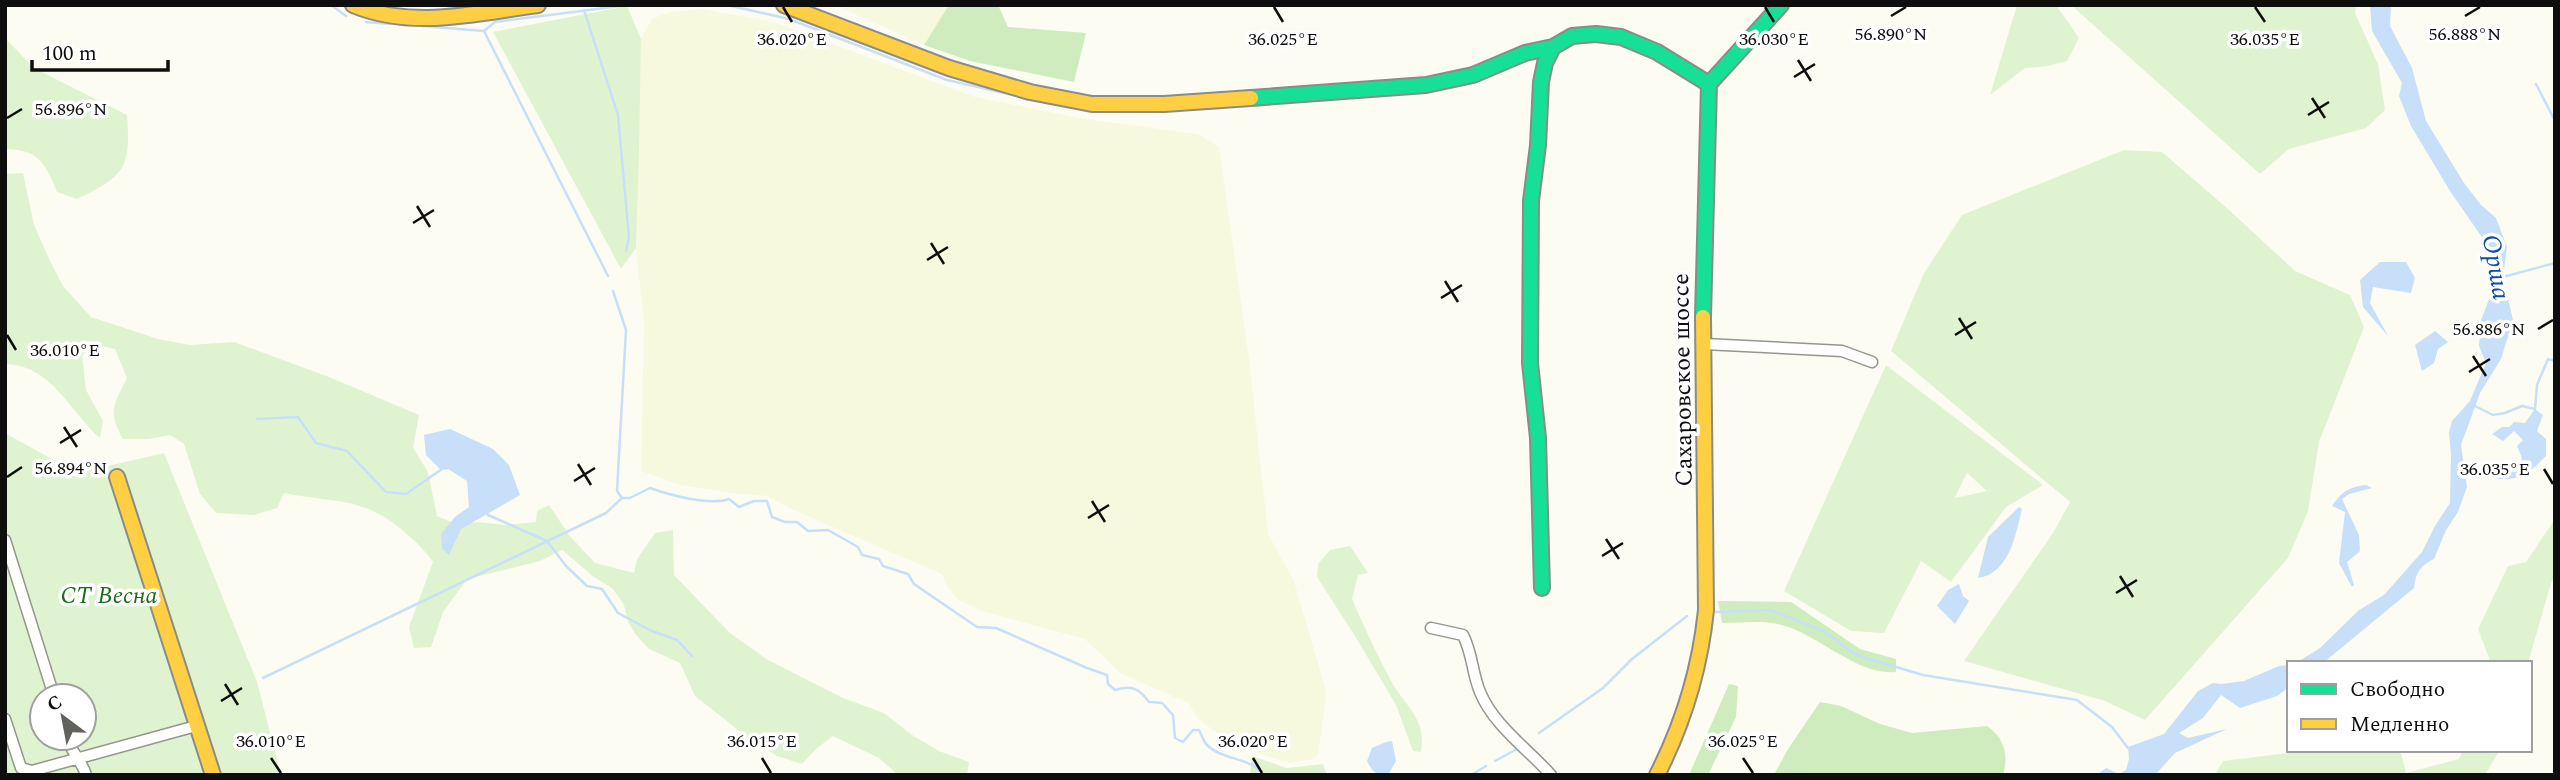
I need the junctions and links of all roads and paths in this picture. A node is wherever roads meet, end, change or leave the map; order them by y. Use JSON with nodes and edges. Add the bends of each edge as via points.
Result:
{"nodes":[{"id":1,"x":354,"y":5,"type":"edge"},
{"id":2,"x":538,"y":5,"type":"edge"},
{"id":3,"x":784,"y":5,"type":"edge"},
{"id":4,"x":1781,"y":5,"type":"edge"},
{"id":5,"x":1553,"y":47,"type":"junction"},
{"id":6,"x":1709,"y":84,"type":"junction"},
{"id":7,"x":1704,"y":344,"type":"junction"},
{"id":8,"x":1872,"y":362,"type":"dead end"},
{"id":9,"x":117,"y":477,"type":"dead end"},
{"id":10,"x":5,"y":540,"type":"edge"},
{"id":11,"x":1542,"y":588,"type":"dead end"},
{"id":12,"x":1431,"y":628,"type":"dead end"},
{"id":13,"x":50,"y":682,"type":"edge"},
{"id":14,"x":5,"y":719,"type":"edge"},
{"id":15,"x":196,"y":726,"type":"junction"},
{"id":16,"x":71,"y":752,"type":"edge"},
{"id":17,"x":78,"y":760,"type":"junction"},
{"id":18,"x":86,"y":775,"type":"edge"},
{"id":19,"x":213,"y":775,"type":"edge"},
{"id":20,"x":1550,"y":775,"type":"edge"},
{"id":21,"x":1657,"y":775,"type":"edge"}],
"edges":[{"from":1,"to":2,"type":"street","via":[[413,19]]},
{"from":3,"to":5,"type":"street","via":[[949,68],[1092,104],[1164,104],[1426,85],[1455,80]]},
{"from":4,"to":6,"type":"street"},
{"from":5,"to":6,"type":"street","via":[[1572,36],[1621,37],[1657,52]]},
{"from":5,"to":11,"type":"street","via":[[1541,82],[1531,201],[1530,363],[1538,438]]},
{"from":6,"to":7,"type":"street","name":"Сахаровское шоссе"},
{"from":7,"to":8,"type":"street","via":[[1842,351]]},
{"from":7,"to":21,"type":"street","name":"Сахаровское шоссе","via":[[1704,632],[1689,700]]},
{"from":9,"to":15,"type":"street"},
{"from":10,"to":13,"type":"street"},
{"from":12,"to":20,"type":"street","via":[[1463,635],[1479,692],[1498,722]]},
{"from":14,"to":17,"type":"street","via":[[21,768],[32,771]]},
{"from":15,"to":17,"type":"street"},
{"from":15,"to":19,"type":"street"},
{"from":16,"to":17,"type":"street"},
{"from":17,"to":18,"type":"street"}]}
